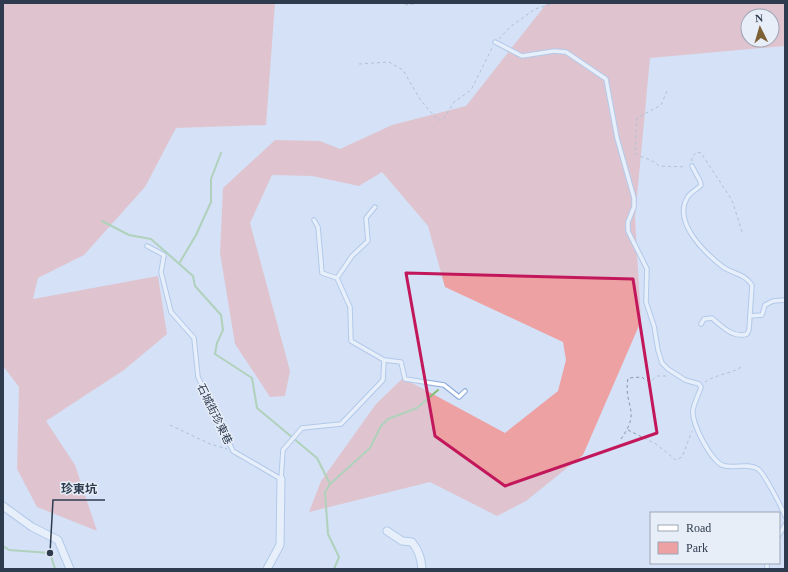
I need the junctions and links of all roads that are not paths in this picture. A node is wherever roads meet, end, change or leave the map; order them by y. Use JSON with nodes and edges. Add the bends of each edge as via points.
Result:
{"nodes":[{"id":1,"x":495,"y":42,"type":"road end"},
{"id":2,"x":692,"y":166,"type":"road end"},
{"id":3,"x":375,"y":207,"type":"dead end"},
{"id":4,"x":314,"y":220,"type":"dead end"},
{"id":5,"x":147,"y":246,"type":"dead end"},
{"id":6,"x":337,"y":278,"type":"junction"},
{"id":7,"x":785,"y":300,"type":"edge"},
{"id":8,"x":750,"y":316,"type":"junction"},
{"id":9,"x":701,"y":324,"type":"dead end"},
{"id":10,"x":384,"y":360,"type":"junction"},
{"id":11,"x":465,"y":391,"type":"dead end"},
{"id":12,"x":280,"y":479,"type":"junction"},
{"id":13,"x":3,"y":506,"type":"edge"},
{"id":14,"x":785,"y":516,"type":"edge"},
{"id":15,"x":387,"y":531,"type":"dead end"},
{"id":16,"x":70,"y":569,"type":"edge"},
{"id":17,"x":267,"y":569,"type":"edge"},
{"id":18,"x":422,"y":569,"type":"edge"}],
"edges":[{"from":1,"to":14,"type":"lane","via":[[522,56],[554,51],[566,52],[604,75],[617,138],[634,198],[628,231],[648,273],[646,302],[662,363],[685,380],[700,384],[692,410],[697,429],[719,463],[725,466],[750,466],[759,469]]},
{"from":2,"to":8,"type":"lane","via":[[701,185],[690,194],[684,206],[687,227],[698,243],[724,268],[745,276],[750,282]]},
{"from":3,"to":6,"type":"lane","via":[[366,218],[368,241],[352,256]]},
{"from":4,"to":6,"type":"lane","via":[[318,226],[322,273]]},
{"from":5,"to":12,"type":"lane","name":"石城街珍東巷","via":[[164,255],[161,272],[171,312],[194,338],[198,378],[233,451]]},
{"from":6,"to":10,"type":"lane","via":[[350,307],[351,341]]},
{"from":7,"to":8,"type":"lane","via":[[765,305],[762,315]]},
{"from":8,"to":9,"type":"lane","via":[[749,332],[741,336],[726,330],[712,318],[704,319]]},
{"from":10,"to":11,"type":"lane","via":[[401,362],[405,379],[444,385],[459,397]]},
{"from":10,"to":12,"type":"lane","via":[[383,380],[341,424],[302,428],[283,450]]},
{"from":12,"to":17,"type":"street","via":[[280,545]]},
{"from":13,"to":16,"type":"street","via":[[32,527],[58,540]]},
{"from":15,"to":18,"type":"street","via":[[402,541],[412,542],[420,557]]}]}
